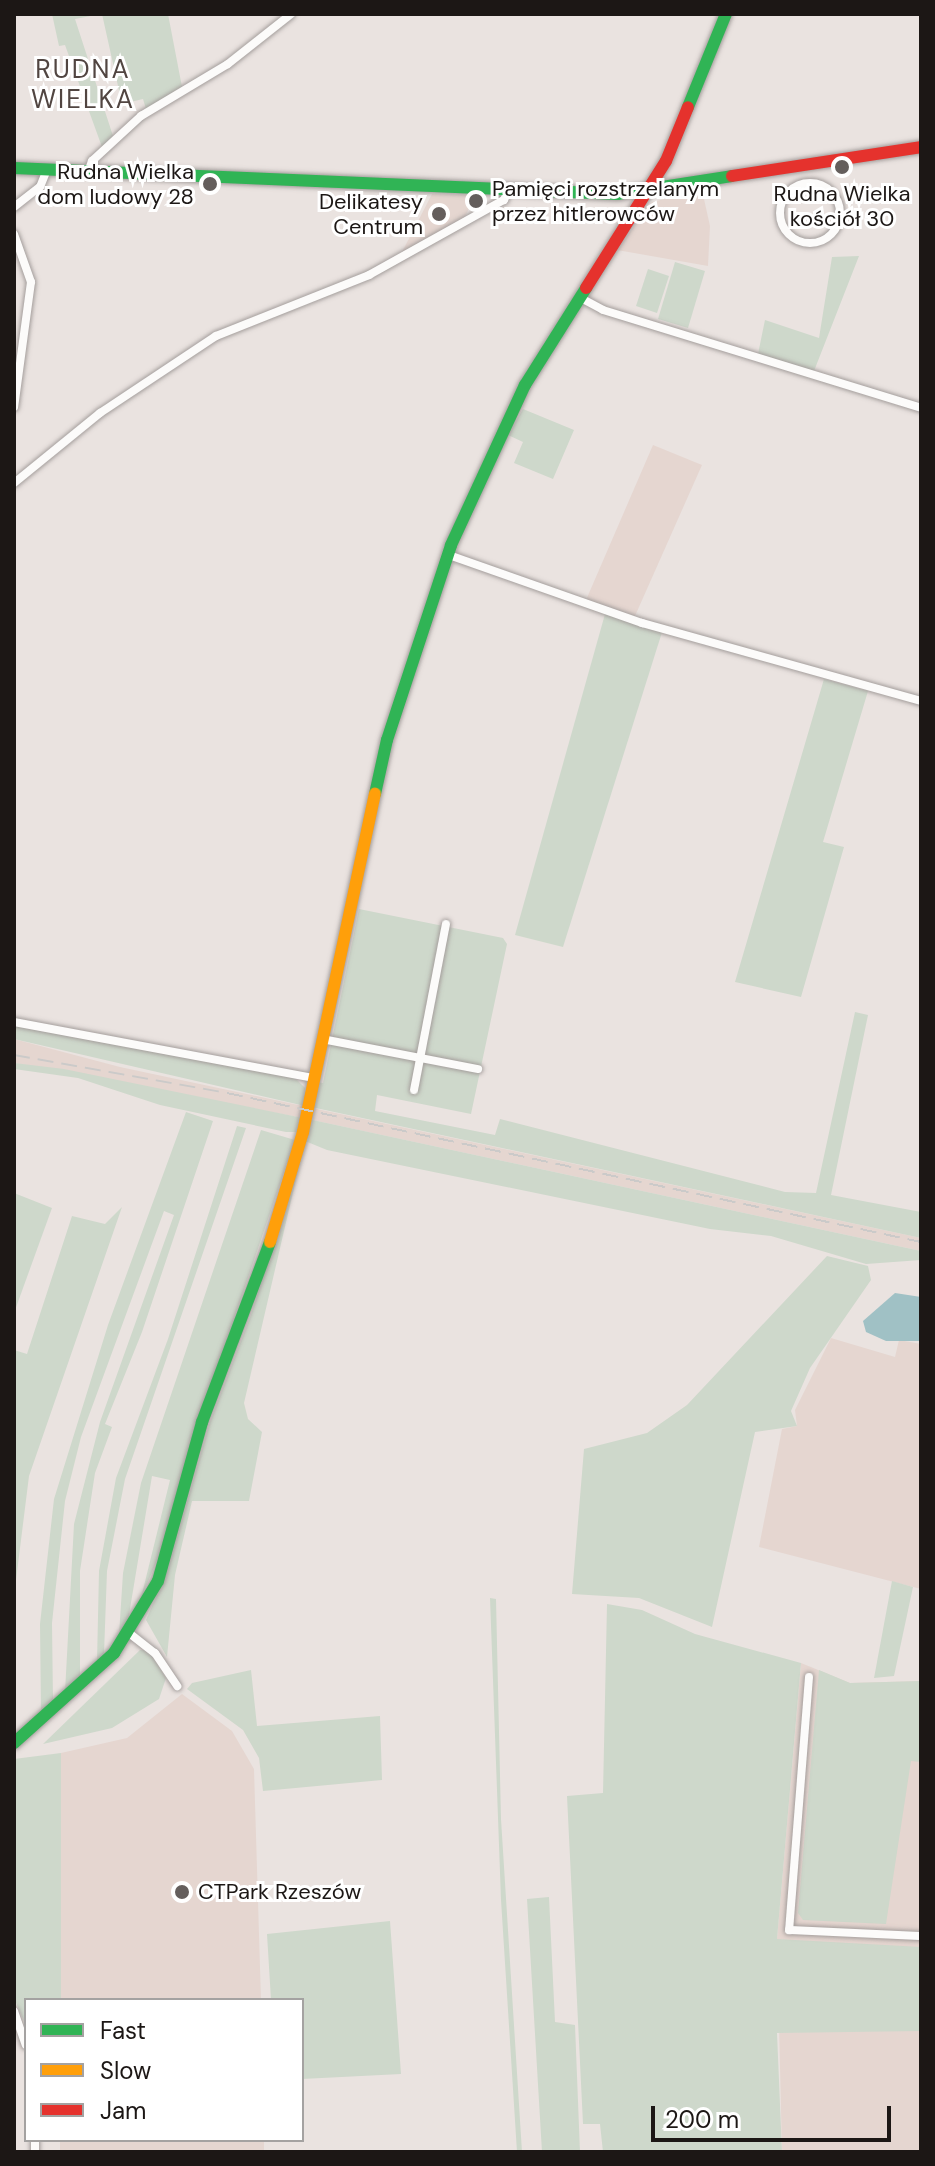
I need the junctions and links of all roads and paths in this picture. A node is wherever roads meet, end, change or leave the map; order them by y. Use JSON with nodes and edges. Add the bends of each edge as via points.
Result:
{"nodes":[{"id":1,"x":291,"y":14,"type":"edge"},
{"id":2,"x":726,"y":14,"type":"edge"},
{"id":3,"x":921,"y":147,"type":"edge"},
{"id":4,"x":807,"y":166,"type":"junction"},
{"id":5,"x":14,"y":168,"type":"edge"},
{"id":6,"x":47,"y":170,"type":"junction"},
{"id":7,"x":88,"y":172,"type":"junction"},
{"id":8,"x":808,"y":182,"type":"junction"},
{"id":9,"x":509,"y":189,"type":"junction"},
{"id":10,"x":647,"y":192,"type":"junction"},
{"id":11,"x":14,"y":207,"type":"edge"},
{"id":12,"x":14,"y":234,"type":"edge"},
{"id":13,"x":578,"y":296,"type":"junction"},
{"id":14,"x":14,"y":407,"type":"edge"},
{"id":15,"x":921,"y":408,"type":"edge"},
{"id":16,"x":14,"y":483,"type":"edge"},
{"id":17,"x":449,"y":555,"type":"junction"},
{"id":18,"x":921,"y":700,"type":"edge"},
{"id":19,"x":446,"y":924,"type":"dead end"},
{"id":20,"x":14,"y":1022,"type":"edge"},
{"id":21,"x":322,"y":1039,"type":"junction"},
{"id":22,"x":421,"y":1058,"type":"junction"},
{"id":23,"x":478,"y":1069,"type":"dead end"},
{"id":24,"x":313,"y":1078,"type":"junction"},
{"id":25,"x":414,"y":1090,"type":"dead end"},
{"id":26,"x":129,"y":1633,"type":"junction"},
{"id":27,"x":809,"y":1677,"type":"dead end"},
{"id":28,"x":177,"y":1686,"type":"dead end"},
{"id":29,"x":14,"y":1743,"type":"edge"},
{"id":30,"x":921,"y":1936,"type":"edge"},
{"id":31,"x":14,"y":2011,"type":"edge"},
{"id":32,"x":24,"y":2039,"type":"edge"}],
"edges":[{"from":1,"to":7,"type":"street","via":[[228,64],[141,116],[92,161]]},
{"from":2,"to":10,"type":"street","via":[[679,133]]},
{"from":3,"to":4,"type":"street"},
{"from":4,"to":8,"type":"street"},
{"from":4,"to":10,"type":"street"},
{"from":5,"to":6,"type":"street"},
{"from":6,"to":7,"type":"street"},
{"from":6,"to":11,"type":"street","via":[[40,187]]},
{"from":7,"to":9,"type":"street"},
{"from":8,"to":8,"type":"street","via":[[797,183],[784,197],[786,233],[799,245],[824,244],[836,230],[834,195],[820,181]]},
{"from":9,"to":10,"type":"street"},
{"from":9,"to":16,"type":"street","via":[[504,200],[369,275],[216,336],[100,413]]},
{"from":10,"to":13,"type":"street"},
{"from":12,"to":14,"type":"street","via":[[31,282]]},
{"from":13,"to":15,"type":"street","via":[[603,310]]},
{"from":13,"to":17,"type":"street","via":[[493,446]]},
{"from":17,"to":18,"type":"street","via":[[642,623]]},
{"from":17,"to":21,"type":"street","via":[[387,740]]},
{"from":19,"to":22,"type":"street"},
{"from":20,"to":24,"type":"street"},
{"from":21,"to":22,"type":"street"},
{"from":21,"to":24,"type":"street"},
{"from":22,"to":23,"type":"street"},
{"from":22,"to":25,"type":"street"},
{"from":24,"to":26,"type":"street","via":[[273,1235],[202,1422],[158,1581]]},
{"from":26,"to":28,"type":"street","via":[[150,1647]]},
{"from":26,"to":29,"type":"street","via":[[89,1678]]},
{"from":27,"to":30,"type":"street","via":[[789,1930]]},
{"from":31,"to":32,"type":"street"}]}
